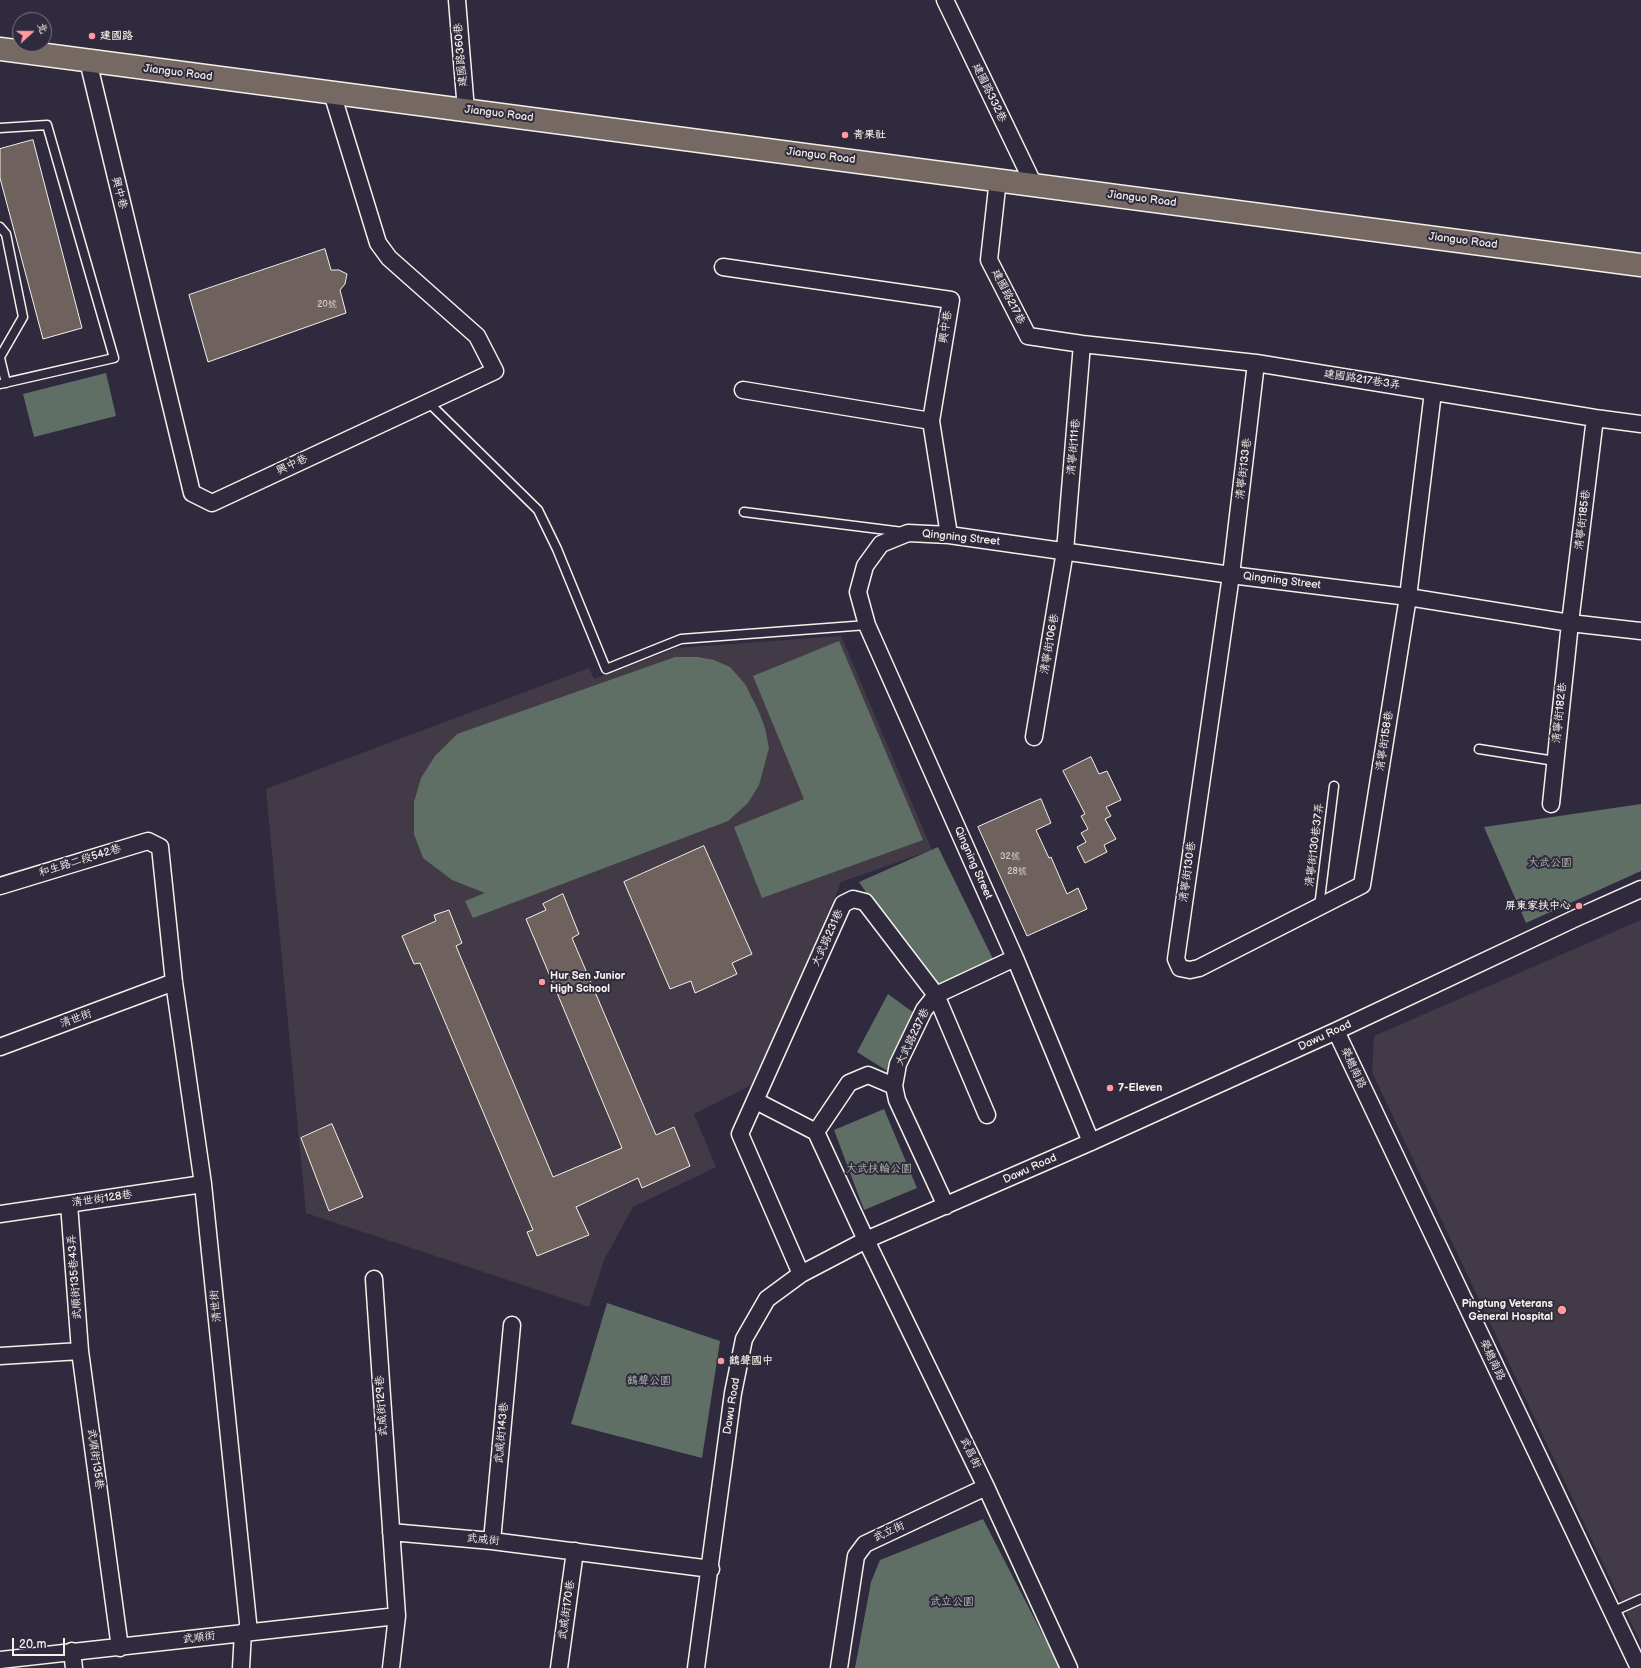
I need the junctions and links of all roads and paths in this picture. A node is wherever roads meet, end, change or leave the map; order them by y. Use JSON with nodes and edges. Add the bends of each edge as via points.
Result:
{"nodes":[{"id":1,"x":457,"y":0,"type":"edge"},
{"id":2,"x":944,"y":0,"type":"edge"},
{"id":3,"x":0,"y":49,"type":"edge"},
{"id":4,"x":88,"y":62,"type":"junction"},
{"id":5,"x":332,"y":93,"type":"junction"},
{"id":6,"x":466,"y":110,"type":"junction"},
{"id":7,"x":0,"y":128,"type":"edge"},
{"id":8,"x":998,"y":179,"type":"junction"},
{"id":9,"x":1034,"y":185,"type":"junction"},
{"id":10,"x":0,"y":227,"type":"edge"},
{"id":11,"x":1641,"y":265,"type":"edge"},
{"id":12,"x":723,"y":267,"type":"dead end"},
{"id":13,"x":1082,"y":344,"type":"junction"},
{"id":14,"x":0,"y":357,"type":"edge"},
{"id":15,"x":1256,"y":363,"type":"junction"},
{"id":16,"x":3,"y":384,"type":"edge"},
{"id":17,"x":743,"y":390,"type":"dead end"},
{"id":18,"x":1433,"y":392,"type":"junction"},
{"id":19,"x":427,"y":401,"type":"junction"},
{"id":20,"x":1595,"y":418,"type":"junction"},
{"id":21,"x":931,"y":421,"type":"junction"},
{"id":22,"x":1641,"y":424,"type":"edge"},
{"id":23,"x":744,"y":512,"type":"dead end"},
{"id":24,"x":908,"y":533,"type":"junction"},
{"id":25,"x":949,"y":535,"type":"junction"},
{"id":26,"x":1065,"y":551,"type":"junction"},
{"id":27,"x":1231,"y":575,"type":"junction"},
{"id":28,"x":1408,"y":597,"type":"junction"},
{"id":29,"x":1570,"y":623,"type":"junction"},
{"id":30,"x":867,"y":625,"type":"junction"},
{"id":31,"x":1641,"y":631,"type":"edge"},
{"id":32,"x":1034,"y":737,"type":"dead end"},
{"id":33,"x":1479,"y":749,"type":"dead end"},
{"id":34,"x":1555,"y":761,"type":"junction"},
{"id":35,"x":1334,"y":786,"type":"dead end"},
{"id":36,"x":1550,"y":804,"type":"dead end"},
{"id":37,"x":160,"y":846,"type":"joint"},
{"id":38,"x":1362,"y":884,"type":"joint"},
{"id":39,"x":0,"y":886,"type":"edge"},
{"id":40,"x":1641,"y":889,"type":"edge"},
{"id":41,"x":1319,"y":907,"type":"junction"},
{"id":42,"x":1015,"y":958,"type":"junction"},
{"id":43,"x":174,"y":982,"type":"junction"},
{"id":44,"x":936,"y":995,"type":"junction"},
{"id":45,"x":1336,"y":1031,"type":"junction"},
{"id":46,"x":0,"y":1047,"type":"edge"},
{"id":47,"x":894,"y":1086,"type":"junction"},
{"id":48,"x":756,"y":1102,"type":"junction"},
{"id":49,"x":987,"y":1115,"type":"dead end"},
{"id":50,"x":816,"y":1132,"type":"junction"},
{"id":51,"x":1091,"y":1142,"type":"junction"},
{"id":52,"x":204,"y":1184,"type":"junction"},
{"id":53,"x":69,"y":1204,"type":"junction"},
{"id":54,"x":946,"y":1206,"type":"junction"},
{"id":55,"x":0,"y":1214,"type":"edge"},
{"id":56,"x":866,"y":1240,"type":"junction"},
{"id":57,"x":801,"y":1274,"type":"junction"},
{"id":58,"x":374,"y":1280,"type":"dead end"},
{"id":59,"x":512,"y":1325,"type":"dead end"},
{"id":60,"x":80,"y":1351,"type":"junction"},
{"id":61,"x":0,"y":1356,"type":"edge"},
{"id":62,"x":986,"y":1487,"type":"junction"},
{"id":63,"x":391,"y":1532,"type":"junction"},
{"id":64,"x":492,"y":1541,"type":"junction"},
{"id":65,"x":575,"y":1551,"type":"junction"},
{"id":66,"x":711,"y":1568,"type":"junction"},
{"id":67,"x":1641,"y":1599,"type":"edge"},
{"id":68,"x":1612,"y":1612,"type":"junction"},
{"id":69,"x":397,"y":1616,"type":"junction"},
{"id":70,"x":246,"y":1632,"type":"junction"},
{"id":71,"x":120,"y":1648,"type":"junction"},
{"id":72,"x":72,"y":1651,"type":"junction"},
{"id":73,"x":0,"y":1660,"type":"edge"},
{"id":74,"x":74,"y":1668,"type":"edge"},
{"id":75,"x":241,"y":1668,"type":"edge"},
{"id":76,"x":391,"y":1668,"type":"edge"},
{"id":77,"x":559,"y":1668,"type":"edge"},
{"id":78,"x":696,"y":1668,"type":"edge"},
{"id":79,"x":839,"y":1668,"type":"edge"},
{"id":80,"x":1068,"y":1668,"type":"edge"},
{"id":81,"x":1639,"y":1668,"type":"edge"}],
"edges":[{"from":1,"to":6,"type":"street","name":"建國路360巷"},
{"from":2,"to":9,"type":"street","name":"建國路332巷"},
{"from":3,"to":4,"type":"main road","name":"Jianguo Road"},
{"from":4,"to":5,"type":"main road","name":"Jianguo Road"},
{"from":4,"to":19,"type":"street","name":"興中巷","via":[[192,493],[212,503]]},
{"from":5,"to":6,"type":"main road","name":"Jianguo Road"},
{"from":5,"to":19,"type":"street","name":"興中巷","via":[[378,243],[389,258],[477,336],[494,371]]},
{"from":6,"to":8,"type":"main road","name":"Jianguo Road"},
{"from":7,"to":16,"type":"lane","via":[[47,125],[114,358]]},
{"from":8,"to":9,"type":"main road","name":"Jianguo Road"},
{"from":8,"to":13,"type":"street","name":"建國路217巷","via":[[989,260],[1028,336]]},
{"from":9,"to":11,"type":"main road","name":"Jianguo Road"},
{"from":10,"to":14,"type":"lane","via":[[6,234],[23,317]]},
{"from":12,"to":21,"type":"street","name":"興中巷","via":[[951,300]]},
{"from":13,"to":15,"type":"street","name":"建國路217巷3弄"},
{"from":13,"to":26,"type":"street","name":"清寧街111巷"},
{"from":14,"to":16,"type":"lane"},
{"from":15,"to":18,"type":"street","name":"建國路217巷3弄"},
{"from":15,"to":27,"type":"street","name":"清寧街133巷"},
{"from":17,"to":21,"type":"street"},
{"from":18,"to":20,"type":"street","name":"建國路217巷3弄"},
{"from":18,"to":28,"type":"street","name":"清寧街158巷"},
{"from":19,"to":30,"type":"lane","via":[[538,510],[557,549],[606,669],[681,639]]},
{"from":20,"to":22,"type":"street","name":"建國路217巷3弄"},
{"from":20,"to":29,"type":"street","name":"清寧街185巷"},
{"from":21,"to":25,"type":"street","name":"興中巷"},
{"from":23,"to":24,"type":"lane"},
{"from":24,"to":25,"type":"street","name":"Qingning Street"},
{"from":24,"to":30,"type":"street","name":"Qingning Street","via":[[881,544],[865,566],[858,592]]},
{"from":25,"to":26,"type":"street","name":"Qingning Street"},
{"from":26,"to":27,"type":"street","name":"Qingning Street"},
{"from":26,"to":32,"type":"street","name":"清寧街106巷"},
{"from":27,"to":28,"type":"street","name":"Qingning Street"},
{"from":27,"to":41,"type":"street","name":"清寧街130巷","via":[[1176,959],[1180,968],[1199,968]]},
{"from":28,"to":29,"type":"street","name":"Qingning Street"},
{"from":28,"to":38,"type":"street","name":"清寧街158巷"},
{"from":29,"to":31,"type":"street","name":"Qingning Street"},
{"from":29,"to":34,"type":"street","name":"清寧街182巷"},
{"from":30,"to":42,"type":"street","name":"Qingning Street"},
{"from":33,"to":34,"type":"lane"},
{"from":34,"to":36,"type":"street","name":"清寧街182巷"},
{"from":35,"to":41,"type":"lane","name":"清寧街130巷37弄"},
{"from":37,"to":39,"type":"street","name":"和生路二段542巷","via":[[148,841]]},
{"from":37,"to":43,"type":"street","name":"清世街"},
{"from":38,"to":41,"type":"street","name":"清寧街130巷"},
{"from":40,"to":45,"type":"street","name":"Dawu Road"},
{"from":42,"to":44,"type":"street","name":"大武路237巷"},
{"from":42,"to":51,"type":"street","name":"Qingning Street"},
{"from":43,"to":46,"type":"street","name":"清世街"},
{"from":43,"to":52,"type":"street","name":"清世街"},
{"from":44,"to":47,"type":"street","name":"大武路237巷","via":[[924,1010],[898,1064]]},
{"from":44,"to":48,"type":"street","name":"大武路231巷","via":[[865,902],[853,899],[843,904]]},
{"from":44,"to":49,"type":"street","name":"大武路231巷"},
{"from":45,"to":51,"type":"street","name":"Dawu Road"},
{"from":45,"to":68,"type":"street","name":"榮總南路"},
{"from":47,"to":50,"type":"street","via":[[868,1075],[849,1083]]},
{"from":47,"to":54,"type":"street","name":"大武路237巷","via":[[897,1100]]},
{"from":48,"to":50,"type":"street"},
{"from":48,"to":57,"type":"street","name":"大武路231巷","via":[[740,1134]]},
{"from":50,"to":56,"type":"street"},
{"from":51,"to":54,"type":"street","name":"Dawu Road"},
{"from":52,"to":53,"type":"street","name":"清世街128巷"},
{"from":52,"to":70,"type":"street","name":"清世街"},
{"from":53,"to":55,"type":"street","name":"清世街128巷"},
{"from":53,"to":60,"type":"street","name":"武順街135巷43弄"},
{"from":54,"to":56,"type":"street","name":"Dawu Road"},
{"from":56,"to":57,"type":"street","name":"Dawu Road"},
{"from":56,"to":62,"type":"street","name":"武昌街"},
{"from":57,"to":66,"type":"street","name":"Dawu Road","via":[[767,1299],[744,1339],[734,1393]]},
{"from":58,"to":63,"type":"street","name":"武威街129巷"},
{"from":59,"to":64,"type":"street","name":"武威街143巷"},
{"from":60,"to":61,"type":"street"},
{"from":60,"to":71,"type":"street","name":"武順街135巷"},
{"from":62,"to":79,"type":"street","name":"武立街","via":[[865,1544],[856,1556]]},
{"from":62,"to":80,"type":"street","name":"武昌街"},
{"from":63,"to":64,"type":"street","name":"武威街"},
{"from":63,"to":69,"type":"street"},
{"from":64,"to":65,"type":"street","name":"武威街"},
{"from":65,"to":66,"type":"street","name":"武威街"},
{"from":65,"to":77,"type":"street","name":"武威街170巷"},
{"from":66,"to":78,"type":"street","name":"Dawu Road"},
{"from":67,"to":68,"type":"lane"},
{"from":68,"to":81,"type":"street","name":"榮總南路"},
{"from":69,"to":70,"type":"street","name":"武順街"},
{"from":69,"to":76,"type":"street"},
{"from":70,"to":71,"type":"street","name":"武順街"},
{"from":70,"to":75,"type":"street","name":"清世街"},
{"from":71,"to":72,"type":"street","name":"武順街"},
{"from":72,"to":73,"type":"street","name":"武順街"},
{"from":72,"to":74,"type":"street"}]}
